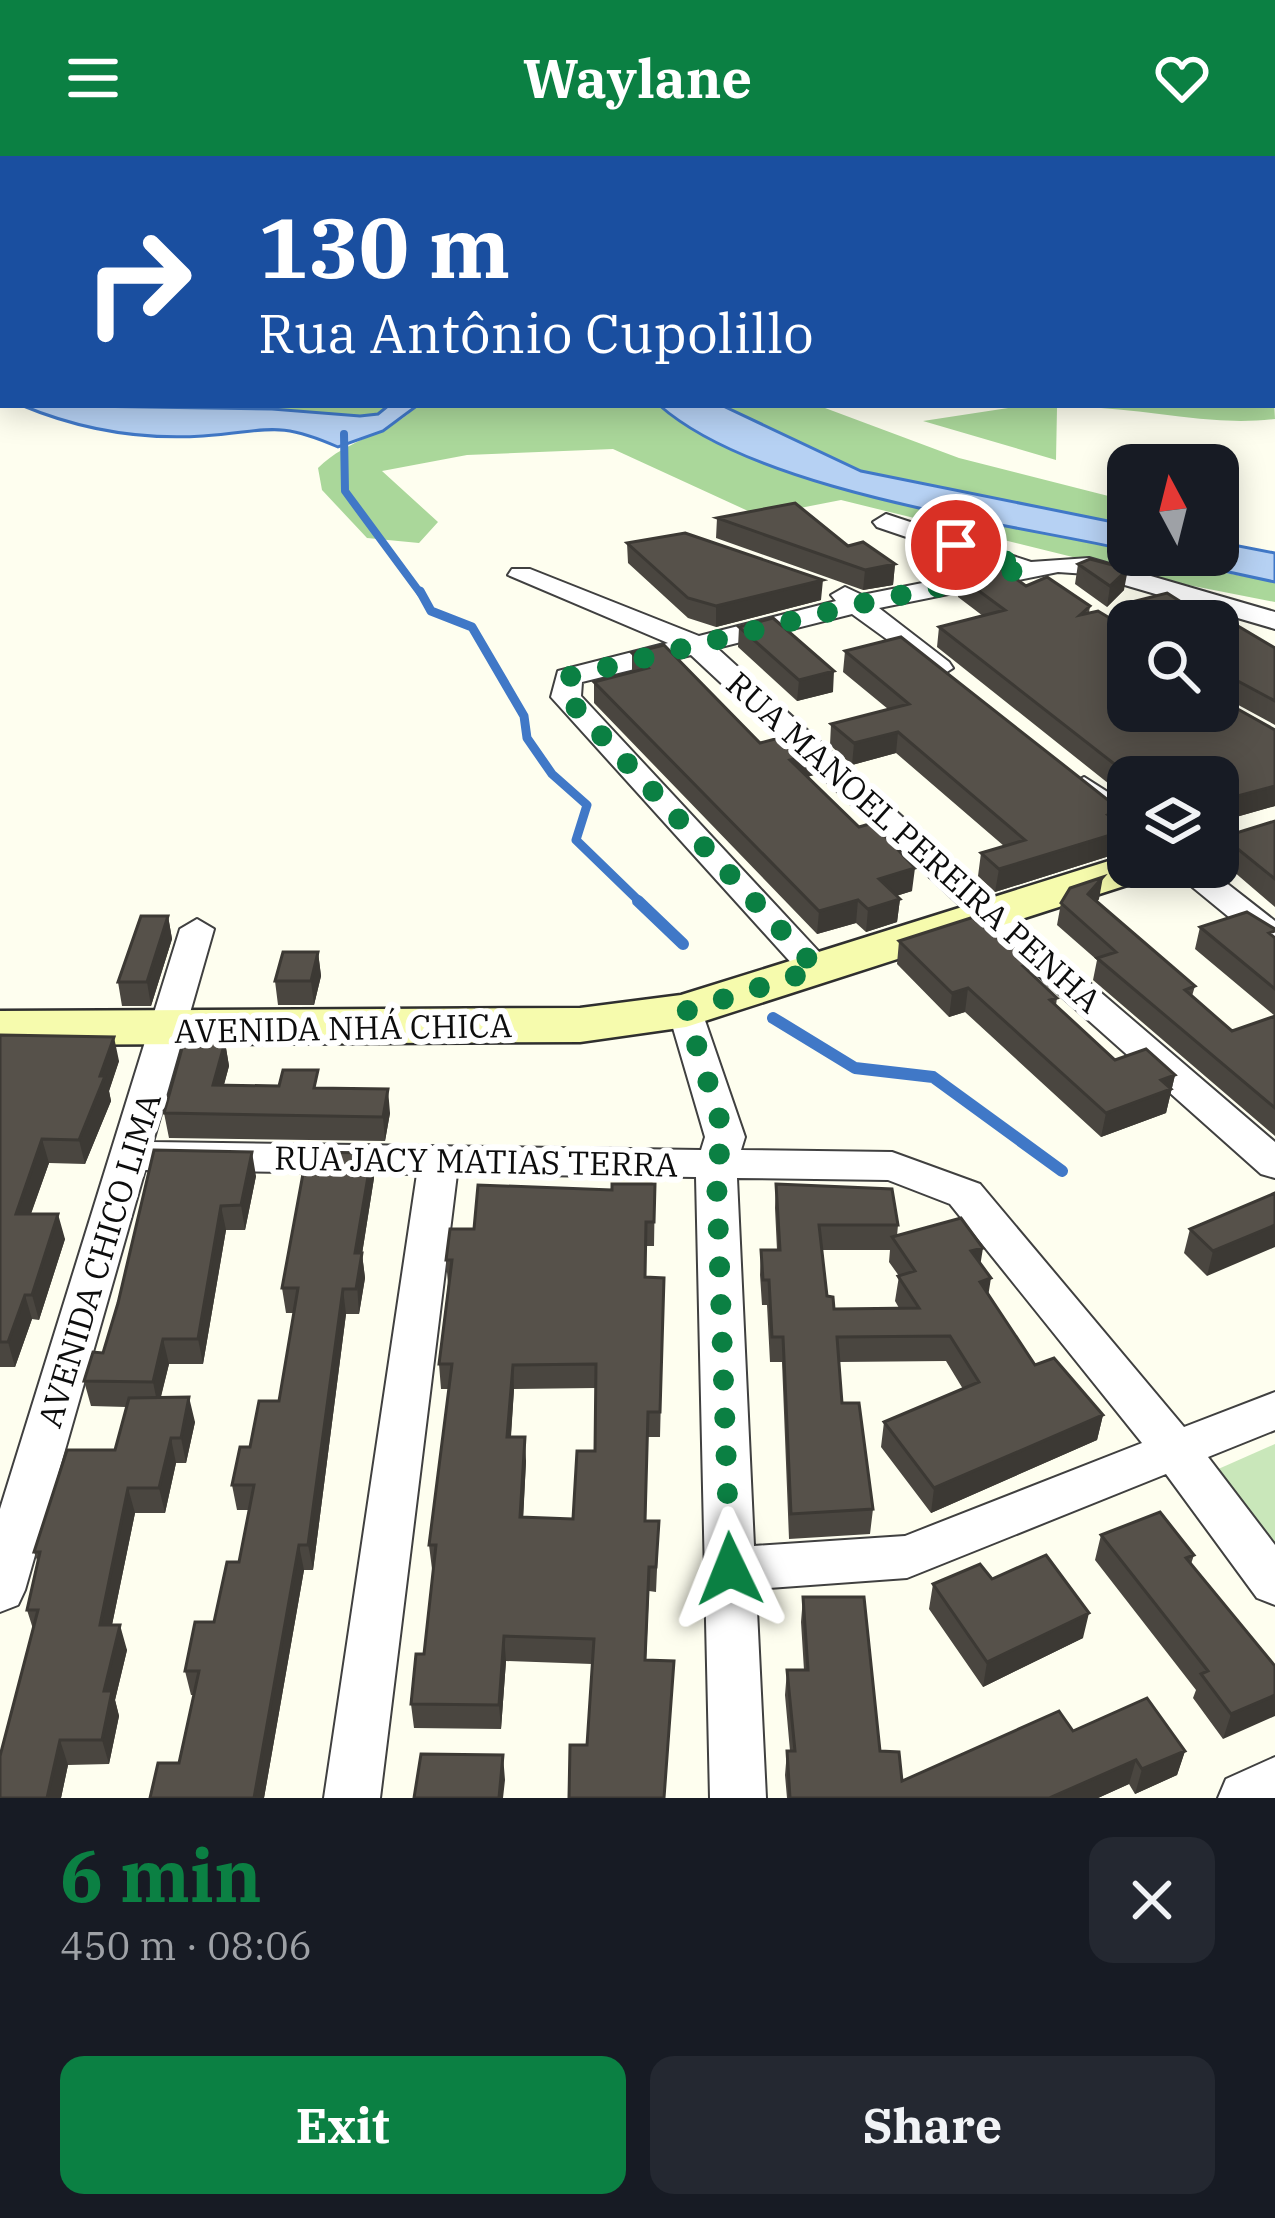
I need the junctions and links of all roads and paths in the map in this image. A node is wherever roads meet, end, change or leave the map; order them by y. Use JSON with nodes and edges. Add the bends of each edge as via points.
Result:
{"nodes":[{"id":1,"x":886,"y":522,"type":"dead end"},
{"id":2,"x":521,"y":574,"type":"dead end"},
{"id":3,"x":1048,"y":575,"type":"junction"},
{"id":4,"x":806,"y":582,"type":"edge"},
{"id":5,"x":860,"y":604,"type":"junction"},
{"id":6,"x":1275,"y":621,"type":"edge"},
{"id":7,"x":697,"y":645,"type":"junction"},
{"id":8,"x":967,"y":691,"type":"edge"},
{"id":9,"x":1056,"y":764,"type":"edge"},
{"id":10,"x":1107,"y":804,"type":"edge"},
{"id":11,"x":1107,"y":876,"type":"edge"},
{"id":12,"x":1212,"y":888,"type":"edge"},
{"id":13,"x":989,"y":914,"type":"junction"},
{"id":14,"x":197,"y":929,"type":"dead end"},
{"id":15,"x":1275,"y":938,"type":"edge"},
{"id":16,"x":817,"y":969,"type":"junction"},
{"id":17,"x":686,"y":1011,"type":"junction"},
{"id":18,"x":0,"y":1028,"type":"edge"},
{"id":19,"x":168,"y":1031,"type":"junction"},
{"id":20,"x":131,"y":1156,"type":"junction"},
{"id":21,"x":439,"y":1160,"type":"junction"},
{"id":22,"x":716,"y":1164,"type":"junction"},
{"id":23,"x":1275,"y":1164,"type":"edge"},
{"id":24,"x":1275,"y":1410,"type":"edge"},
{"id":25,"x":1177,"y":1452,"type":"junction"},
{"id":26,"x":730,"y":1569,"type":"junction"},
{"id":27,"x":1275,"y":1583,"type":"edge"},
{"id":28,"x":0,"y":1590,"type":"edge"},
{"id":29,"x":1275,"y":1784,"type":"edge"},
{"id":30,"x":352,"y":1798,"type":"edge"},
{"id":31,"x":738,"y":1798,"type":"edge"},
{"id":32,"x":1246,"y":1798,"type":"edge"}],
"edges":[{"from":1,"to":3,"type":"street"},
{"from":2,"to":7,"type":"street","name":"RUA MANOEL PEREIRA PENHA"},
{"from":3,"to":5,"type":"street"},
{"from":3,"to":6,"type":"street","via":[[1089,566]]},
{"from":4,"to":5,"type":"street"},
{"from":5,"to":7,"type":"street"},
{"from":5,"to":8,"type":"street"},
{"from":7,"to":13,"type":"street","name":"RUA MANOEL PEREIRA PENHA"},
{"from":7,"to":16,"type":"street","via":[[568,677],[566,697]]},
{"from":9,"to":10,"type":"street"},
{"from":11,"to":13,"type":"street","name":"AVENIDA NHÁ CHICA"},
{"from":12,"to":15,"type":"street"},
{"from":13,"to":16,"type":"street","name":"AVENIDA NHÁ CHICA"},
{"from":13,"to":23,"type":"street","name":"RUA MANOEL PEREIRA PENHA"},
{"from":14,"to":19,"type":"street","name":"AVENIDA CHICO LIMA"},
{"from":16,"to":17,"type":"street","name":"AVENIDA NHÁ CHICA"},
{"from":17,"to":19,"type":"street","name":"AVENIDA NHÁ CHICA","via":[[580,1024]]},
{"from":17,"to":22,"type":"street","via":[[725,1137]]},
{"from":18,"to":19,"type":"street","name":"AVENIDA NHÁ CHICA"},
{"from":19,"to":20,"type":"street","name":"AVENIDA CHICO LIMA"},
{"from":20,"to":21,"type":"street","name":"RUA JACY MATIAS TERRA"},
{"from":20,"to":28,"type":"street","name":"AVENIDA CHICO LIMA"},
{"from":21,"to":22,"type":"street","name":"RUA JACY MATIAS TERRA"},
{"from":21,"to":30,"type":"street"},
{"from":22,"to":25,"type":"street","name":"RUA JACY MATIAS TERRA","via":[[892,1166],[965,1194]]},
{"from":22,"to":26,"type":"street"},
{"from":24,"to":25,"type":"street"},
{"from":25,"to":26,"type":"street","via":[[907,1557]]},
{"from":25,"to":27,"type":"street","name":"RUA JACY MATIAS TERRA"},
{"from":26,"to":31,"type":"street"},
{"from":29,"to":32,"type":"street"}]}
